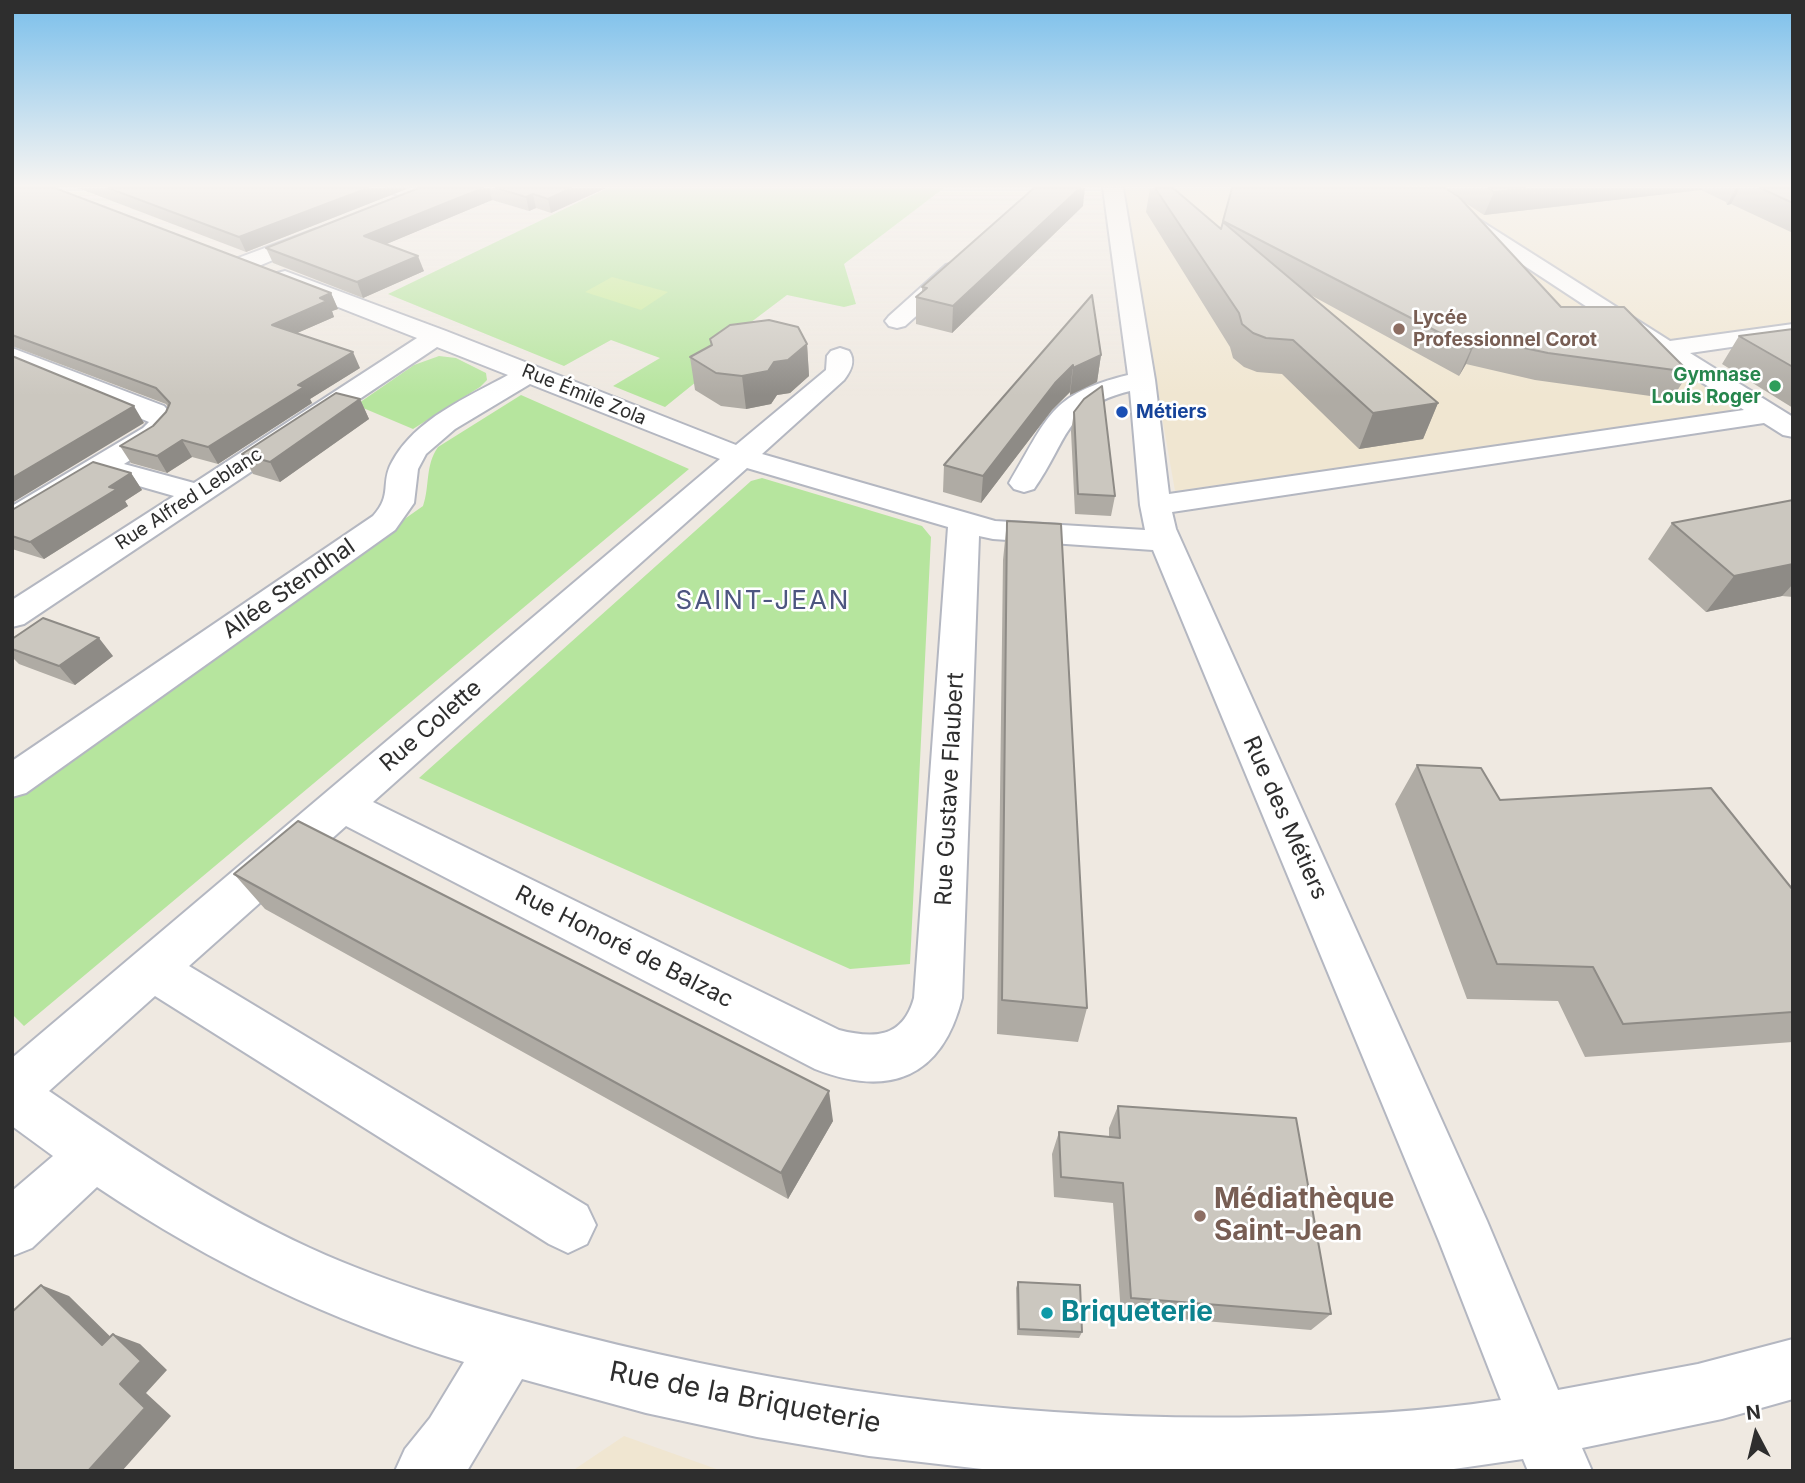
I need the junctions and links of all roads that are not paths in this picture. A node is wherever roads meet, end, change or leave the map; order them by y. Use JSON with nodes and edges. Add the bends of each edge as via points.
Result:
{"nodes":[{"id":1,"x":232,"y":257,"type":"edge"},
{"id":2,"x":262,"y":257,"type":"edge"},
{"id":3,"x":968,"y":257,"type":"edge"},
{"id":4,"x":1123,"y":257,"type":"edge"},
{"id":5,"x":1523,"y":257,"type":"edge"},
{"id":6,"x":247,"y":263,"type":"junction"},
{"id":7,"x":897,"y":321,"type":"dead end"},
{"id":8,"x":1793,"y":331,"type":"edge"},
{"id":9,"x":432,"y":334,"type":"junction"},
{"id":10,"x":1666,"y":349,"type":"junction"},
{"id":11,"x":12,"y":356,"type":"edge"},
{"id":12,"x":840,"y":356,"type":"dead end"},
{"id":13,"x":530,"y":373,"type":"junction"},
{"id":14,"x":1142,"y":380,"type":"junction"},
{"id":15,"x":1781,"y":421,"type":"edge"},
{"id":16,"x":741,"y":457,"type":"junction"},
{"id":17,"x":100,"y":466,"type":"junction"},
{"id":18,"x":1024,"y":483,"type":"dead end"},
{"id":19,"x":198,"y":494,"type":"junction"},
{"id":20,"x":12,"y":519,"type":"edge"},
{"id":21,"x":964,"y":523,"type":"junction"},
{"id":22,"x":1159,"y":523,"type":"junction"},
{"id":23,"x":12,"y":616,"type":"edge"},
{"id":24,"x":12,"y":782,"type":"edge"},
{"id":25,"x":341,"y":805,"type":"junction"},
{"id":26,"x":152,"y":969,"type":"junction"},
{"id":27,"x":913,"y":1046,"type":"joint"},
{"id":28,"x":12,"y":1093,"type":"edge"},
{"id":29,"x":94,"y":1154,"type":"junction"},
{"id":30,"x":568,"y":1226,"type":"dead end"},
{"id":31,"x":12,"y":1228,"type":"edge"},
{"id":32,"x":508,"y":1346,"type":"junction"},
{"id":33,"x":1793,"y":1369,"type":"edge"},
{"id":34,"x":1551,"y":1448,"type":"edge"},
{"id":35,"x":427,"y":1471,"type":"edge"}],
"edges":[{"from":1,"to":6,"type":"street","name":"Rue Émile Zola"},
{"from":2,"to":6,"type":"street"},
{"from":3,"to":7,"type":"street"},
{"from":4,"to":14,"type":"street","name":"Rue des Métiers"},
{"from":5,"to":10,"type":"street"},
{"from":6,"to":9,"type":"street","name":"Rue Émile Zola"},
{"from":8,"to":10,"type":"street"},
{"from":9,"to":13,"type":"street","name":"Rue Émile Zola"},
{"from":9,"to":19,"type":"street","name":"Rue Alfred Leblanc"},
{"from":10,"to":15,"type":"street"},
{"from":11,"to":17,"type":"street","via":[[160,416],[159,429]]},
{"from":12,"to":16,"type":"street","name":"Rue Colette","via":[[835,375]]},
{"from":13,"to":16,"type":"street","name":"Rue Émile Zola"},
{"from":13,"to":24,"type":"street","name":"Allée Stendhal","via":[[418,446],[405,462],[400,505],[384,523]]},
{"from":14,"to":18,"type":"street","via":[[1077,402],[1063,416]]},
{"from":14,"to":22,"type":"street","name":"Rue des Métiers"},
{"from":15,"to":22,"type":"street","name":"Rue Émile Zola"},
{"from":16,"to":21,"type":"street","name":"Rue Émile Zola"},
{"from":16,"to":25,"type":"street","name":"Rue Colette"},
{"from":17,"to":19,"type":"street"},
{"from":17,"to":20,"type":"street"},
{"from":19,"to":23,"type":"street","name":"Rue Alfred Leblanc"},
{"from":21,"to":22,"type":"street","name":"Rue Émile Zola","via":[[1009,533]]},
{"from":21,"to":27,"type":"street","name":"Rue Gustave Flaubert","via":[[938,998],[932,1025]]},
{"from":22,"to":34,"type":"street","name":"Rue des Métiers"},
{"from":25,"to":26,"type":"street","name":"Rue Colette"},
{"from":25,"to":27,"type":"street","name":"Rue Honoré de Balzac","via":[[832,1052],[862,1059],[886,1057]]},
{"from":26,"to":28,"type":"street","name":"Rue Colette"},
{"from":26,"to":30,"type":"street"},
{"from":28,"to":29,"type":"street","name":"Rue de la Briqueterie"},
{"from":29,"to":31,"type":"street"},
{"from":29,"to":32,"type":"street","name":"Rue de la Briqueterie","via":[[211,1227],[289,1268],[384,1306]]},
{"from":32,"to":34,"type":"street","name":"Rue de la Briqueterie","via":[[650,1384],[810,1415],[1063,1444],[1160,1449],[1334,1448],[1441,1440]]},
{"from":32,"to":35,"type":"street","via":[[452,1440]]},
{"from":33,"to":34,"type":"street","name":"Rue de la Briqueterie"}]}
